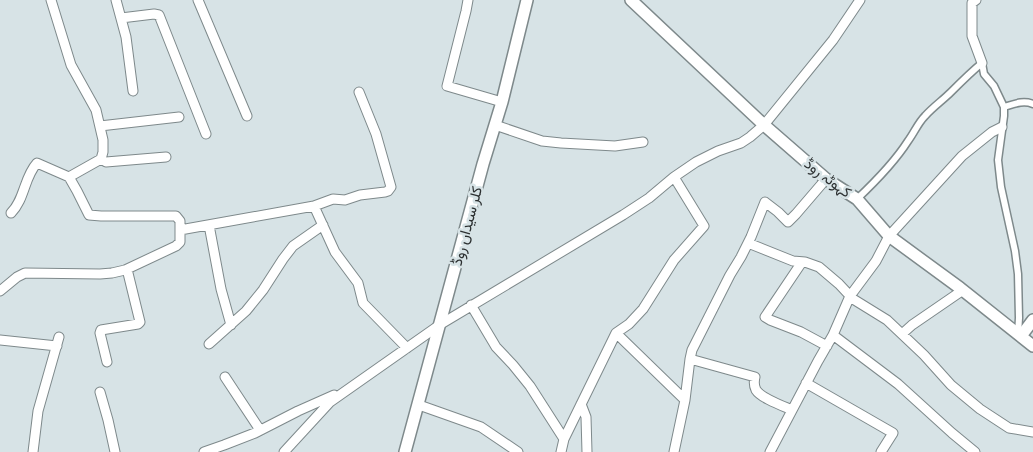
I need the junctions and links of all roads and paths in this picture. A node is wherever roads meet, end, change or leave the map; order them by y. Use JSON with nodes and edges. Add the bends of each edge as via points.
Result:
{"nodes":[{"id":1,"x":51,"y":0,"type":"edge"},
{"id":2,"x":116,"y":0,"type":"edge"},
{"id":3,"x":198,"y":0,"type":"edge"},
{"id":4,"x":468,"y":0,"type":"edge"},
{"id":5,"x":528,"y":0,"type":"edge"},
{"id":6,"x":631,"y":0,"type":"edge"},
{"id":7,"x":860,"y":0,"type":"edge"},
{"id":8,"x":976,"y":0,"type":"edge"},
{"id":9,"x":121,"y":18,"type":"junction"},
{"id":10,"x":982,"y":63,"type":"junction"},
{"id":11,"x":133,"y":91,"type":"dead end"},
{"id":12,"x":359,"y":92,"type":"dead end"},
{"id":13,"x":502,"y":102,"type":"junction"},
{"id":14,"x":1033,"y":104,"type":"edge"},
{"id":15,"x":1004,"y":107,"type":"junction"},
{"id":16,"x":247,"y":116,"type":"dead end"},
{"id":17,"x":179,"y":117,"type":"dead end"},
{"id":18,"x":764,"y":125,"type":"junction"},
{"id":19,"x":100,"y":126,"type":"junction"},
{"id":20,"x":495,"y":126,"type":"junction"},
{"id":21,"x":1002,"y":127,"type":"junction"},
{"id":22,"x":206,"y":134,"type":"dead end"},
{"id":23,"x":643,"y":142,"type":"dead end"},
{"id":24,"x":166,"y":157,"type":"dead end"},
{"id":25,"x":101,"y":159,"type":"junction"},
{"id":26,"x":69,"y":177,"type":"junction"},
{"id":27,"x":674,"y":177,"type":"junction"},
{"id":28,"x":826,"y":179,"type":"junction"},
{"id":29,"x":858,"y":200,"type":"junction"},
{"id":30,"x":314,"y":206,"type":"junction"},
{"id":31,"x":11,"y":213,"type":"dead end"},
{"id":32,"x":209,"y":225,"type":"junction"},
{"id":33,"x":323,"y":225,"type":"junction"},
{"id":34,"x":180,"y":230,"type":"junction"},
{"id":35,"x":889,"y":236,"type":"junction"},
{"id":36,"x":748,"y":243,"type":"junction"},
{"id":37,"x":802,"y":262,"type":"junction"},
{"id":38,"x":127,"y":269,"type":"junction"},
{"id":39,"x":963,"y":290,"type":"junction"},
{"id":40,"x":0,"y":291,"type":"edge"},
{"id":41,"x":850,"y":296,"type":"junction"},
{"id":42,"x":471,"y":305,"type":"junction"},
{"id":43,"x":1033,"y":320,"type":"edge"},
{"id":44,"x":441,"y":324,"type":"junction"},
{"id":45,"x":231,"y":325,"type":"junction"},
{"id":46,"x":616,"y":333,"type":"junction"},
{"id":47,"x":902,"y":334,"type":"junction"},
{"id":48,"x":833,"y":335,"type":"junction"},
{"id":49,"x":1019,"y":335,"type":"junction"},
{"id":50,"x":59,"y":337,"type":"dead end"},
{"id":51,"x":0,"y":340,"type":"edge"},
{"id":52,"x":208,"y":344,"type":"dead end"},
{"id":53,"x":56,"y":346,"type":"junction"},
{"id":54,"x":827,"y":346,"type":"junction"},
{"id":55,"x":1033,"y":346,"type":"edge"},
{"id":56,"x":407,"y":348,"type":"junction"},
{"id":57,"x":690,"y":359,"type":"junction"},
{"id":58,"x":107,"y":362,"type":"dead end"},
{"id":59,"x":225,"y":377,"type":"dead end"},
{"id":60,"x":806,"y":383,"type":"junction"},
{"id":61,"x":348,"y":389,"type":"junction"},
{"id":62,"x":100,"y":392,"type":"dead end"},
{"id":63,"x":685,"y":400,"type":"junction"},
{"id":64,"x":581,"y":404,"type":"junction"},
{"id":65,"x":419,"y":405,"type":"junction"},
{"id":66,"x":792,"y":410,"type":"junction"},
{"id":67,"x":260,"y":430,"type":"junction"},
{"id":68,"x":1033,"y":432,"type":"edge"},
{"id":69,"x":564,"y":439,"type":"junction"},
{"id":70,"x":33,"y":452,"type":"edge"},
{"id":71,"x":115,"y":452,"type":"edge"},
{"id":72,"x":204,"y":452,"type":"edge"},
{"id":73,"x":284,"y":452,"type":"edge"},
{"id":74,"x":406,"y":452,"type":"edge"},
{"id":75,"x":518,"y":452,"type":"edge"},
{"id":76,"x":561,"y":452,"type":"edge"},
{"id":77,"x":587,"y":452,"type":"edge"},
{"id":78,"x":675,"y":452,"type":"edge"},
{"id":79,"x":770,"y":452,"type":"edge"},
{"id":80,"x":881,"y":452,"type":"edge"},
{"id":81,"x":976,"y":452,"type":"edge"}],
"edges":[{"from":1,"to":19,"type":"street","via":[[71,65],[96,110]]},
{"from":2,"to":9,"type":"street"},
{"from":3,"to":16,"type":"street"},
{"from":4,"to":13,"type":"street","via":[[447,86]]},
{"from":5,"to":13,"type":"main road","name":"کلر سیداں روڈ"},
{"from":6,"to":18,"type":"main road","name":"کہوٹہ روڈ"},
{"from":7,"to":18,"type":"street","via":[[834,40]]},
{"from":8,"to":10,"type":"street","via":[[972,3],[972,36]]},
{"from":9,"to":11,"type":"street"},
{"from":9,"to":22,"type":"street","via":[[160,15]]},
{"from":10,"to":15,"type":"street","via":[[984,74]]},
{"from":10,"to":29,"type":"street","via":[[926,115],[909,141]]},
{"from":12,"to":30,"type":"street","via":[[376,134],[391,187],[385,192],[345,200],[333,199]]},
{"from":13,"to":20,"type":"main road","name":"کلر سیداں روڈ"},
{"from":14,"to":15,"type":"street","via":[[1020,102]]},
{"from":15,"to":21,"type":"street"},
{"from":17,"to":19,"type":"street"},
{"from":18,"to":27,"type":"street","via":[[741,143],[718,151]]},
{"from":18,"to":28,"type":"main road","name":"کہوٹہ روڈ"},
{"from":19,"to":25,"type":"street","via":[[103,140]]},
{"from":20,"to":23,"type":"street","via":[[551,142],[615,146]]},
{"from":20,"to":44,"type":"main road","name":"کلر سیداں روڈ"},
{"from":21,"to":35,"type":"street","via":[[962,156]]},
{"from":21,"to":49,"type":"street","via":[[998,160],[1017,266]]},
{"from":24,"to":25,"type":"street","via":[[106,162]]},
{"from":25,"to":26,"type":"street"},
{"from":26,"to":31,"type":"street","via":[[37,163]]},
{"from":26,"to":34,"type":"street","via":[[89,215],[176,216]]},
{"from":27,"to":42,"type":"street","via":[[623,215]]},
{"from":27,"to":46,"type":"street","via":[[704,226],[674,260],[643,309]]},
{"from":28,"to":29,"type":"main road","name":"کہوٹہ روڈ"},
{"from":28,"to":36,"type":"street","via":[[788,222],[766,202]]},
{"from":29,"to":35,"type":"main road","name":"کہوٹہ روڈ"},
{"from":30,"to":32,"type":"street"},
{"from":30,"to":33,"type":"street"},
{"from":32,"to":34,"type":"street"},
{"from":32,"to":45,"type":"street"},
{"from":33,"to":45,"type":"street","via":[[293,246],[263,290]]},
{"from":33,"to":56,"type":"street","via":[[335,252],[358,283],[363,303]]},
{"from":34,"to":38,"type":"street","via":[[180,242],[176,246]]},
{"from":35,"to":39,"type":"main road","name":"کہوٹہ روڈ"},
{"from":35,"to":41,"type":"street"},
{"from":36,"to":37,"type":"street"},
{"from":36,"to":57,"type":"street"},
{"from":37,"to":41,"type":"street","via":[[819,267]]},
{"from":37,"to":54,"type":"street","via":[[765,317]]},
{"from":38,"to":40,"type":"street","via":[[100,274],[25,273]]},
{"from":38,"to":58,"type":"street","via":[[140,322],[101,330]]},
{"from":39,"to":47,"type":"street"},
{"from":39,"to":49,"type":"main road","name":"کہوٹہ روڈ"},
{"from":41,"to":47,"type":"street"},
{"from":41,"to":48,"type":"street"},
{"from":42,"to":44,"type":"street"},
{"from":42,"to":69,"type":"street","via":[[496,346],[530,386]]},
{"from":43,"to":49,"type":"main road"},
{"from":44,"to":56,"type":"street"},
{"from":44,"to":65,"type":"main road","name":"کلر سیداں روڈ"},
{"from":45,"to":52,"type":"street"},
{"from":46,"to":63,"type":"street"},
{"from":46,"to":64,"type":"street"},
{"from":47,"to":68,"type":"street","via":[[951,385],[980,409],[1009,428]]},
{"from":48,"to":54,"type":"street"},
{"from":48,"to":81,"type":"street","via":[[898,384]]},
{"from":49,"to":55,"type":"main road","name":"کہوٹہ روڈ"},
{"from":50,"to":53,"type":"street"},
{"from":51,"to":53,"type":"street"},
{"from":53,"to":70,"type":"street","via":[[38,411]]},
{"from":54,"to":60,"type":"street"},
{"from":56,"to":61,"type":"street"},
{"from":57,"to":63,"type":"street"},
{"from":57,"to":66,"type":"street","via":[[755,377],[757,391]]},
{"from":59,"to":67,"type":"street"},
{"from":60,"to":66,"type":"street"},
{"from":60,"to":80,"type":"street","via":[[893,433]]},
{"from":61,"to":67,"type":"street"},
{"from":61,"to":73,"type":"street","via":[[330,402]]},
{"from":62,"to":71,"type":"street"},
{"from":63,"to":78,"type":"street"},
{"from":64,"to":69,"type":"street"},
{"from":64,"to":77,"type":"street","via":[[586,418]]},
{"from":65,"to":74,"type":"main road","name":"کلر سیداں روڈ"},
{"from":65,"to":75,"type":"street","via":[[481,427]]},
{"from":66,"to":79,"type":"street"},
{"from":67,"to":72,"type":"street"},
{"from":69,"to":76,"type":"street"}]}
